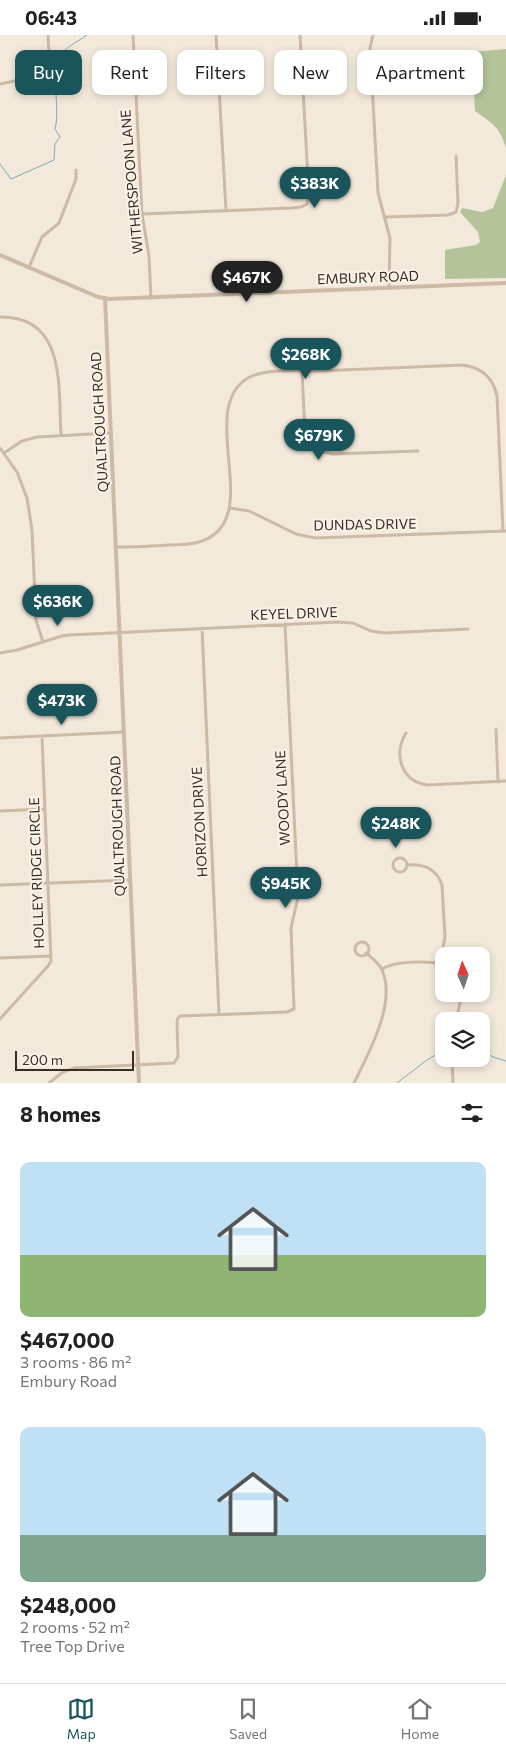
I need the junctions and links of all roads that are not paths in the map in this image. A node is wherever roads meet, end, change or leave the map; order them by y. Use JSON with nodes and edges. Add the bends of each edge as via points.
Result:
{"nodes":[{"id":1,"x":48,"y":35,"type":"edge"},
{"id":2,"x":133,"y":35,"type":"edge"},
{"id":3,"x":216,"y":35,"type":"edge"},
{"id":4,"x":300,"y":35,"type":"edge"},
{"id":5,"x":373,"y":35,"type":"edge"},
{"id":6,"x":0,"y":85,"type":"edge"},
{"id":7,"x":456,"y":156,"type":"dead end"},
{"id":8,"x":76,"y":171,"type":"dead end"},
{"id":9,"x":226,"y":210,"type":"junction"},
{"id":10,"x":142,"y":214,"type":"junction"},
{"id":11,"x":386,"y":217,"type":"junction"},
{"id":12,"x":0,"y":255,"type":"edge"},
{"id":13,"x":29,"y":267,"type":"junction"},
{"id":14,"x":506,"y":283,"type":"edge"},
{"id":15,"x":389,"y":287,"type":"junction"},
{"id":16,"x":151,"y":297,"type":"junction"},
{"id":17,"x":105,"y":299,"type":"junction"},
{"id":18,"x":0,"y":317,"type":"edge"},
{"id":19,"x":302,"y":371,"type":"junction"},
{"id":20,"x":110,"y":433,"type":"junction"},
{"id":21,"x":61,"y":435,"type":"junction"},
{"id":22,"x":0,"y":448,"type":"edge"},
{"id":23,"x":418,"y":451,"type":"dead end"},
{"id":24,"x":4,"y":453,"type":"junction"},
{"id":25,"x":230,"y":508,"type":"junction"},
{"id":26,"x":505,"y":531,"type":"edge"},
{"id":27,"x":116,"y":547,"type":"junction"},
{"id":28,"x":285,"y":624,"type":"junction"},
{"id":29,"x":202,"y":628,"type":"junction"},
{"id":30,"x":468,"y":629,"type":"dead end"},
{"id":31,"x":120,"y":632,"type":"junction"},
{"id":32,"x":43,"y":642,"type":"junction"},
{"id":33,"x":0,"y":653,"type":"edge"},
{"id":34,"x":496,"y":729,"type":"dead end"},
{"id":35,"x":124,"y":732,"type":"junction"},
{"id":36,"x":406,"y":733,"type":"dead end"},
{"id":37,"x":42,"y":736,"type":"junction"},
{"id":38,"x":0,"y":738,"type":"edge"},
{"id":39,"x":506,"y":781,"type":"edge"},
{"id":40,"x":498,"y":782,"type":"junction"},
{"id":41,"x":45,"y":809,"type":"junction"},
{"id":42,"x":0,"y":811,"type":"edge"},
{"id":43,"x":407,"y":865,"type":"junction"},
{"id":44,"x":130,"y":880,"type":"junction"},
{"id":45,"x":48,"y":883,"type":"junction"},
{"id":46,"x":0,"y":885,"type":"edge"},
{"id":47,"x":444,"y":947,"type":"edge"},
{"id":48,"x":366,"y":953,"type":"junction"},
{"id":49,"x":51,"y":956,"type":"junction"},
{"id":50,"x":0,"y":958,"type":"edge"},
{"id":51,"x":435,"y":964,"type":"edge"},
{"id":52,"x":382,"y":969,"type":"junction"},
{"id":53,"x":219,"y":1014,"type":"junction"},
{"id":54,"x":0,"y":1019,"type":"edge"},
{"id":55,"x":138,"y":1065,"type":"junction"},
{"id":56,"x":452,"y":1067,"type":"edge"},
{"id":57,"x":49,"y":1083,"type":"edge"},
{"id":58,"x":139,"y":1083,"type":"edge"},
{"id":59,"x":354,"y":1083,"type":"edge"},
{"id":60,"x":453,"y":1083,"type":"edge"}],
"edges":[{"from":1,"to":6,"type":"street","via":[[49,74],[44,78]]},
{"from":2,"to":10,"type":"street","name":"WITHERSPOON LANE"},
{"from":3,"to":9,"type":"street"},
{"from":4,"to":9,"type":"street","via":[[307,204],[292,208]]},
{"from":5,"to":11,"type":"street","via":[[370,48],[378,193]]},
{"from":7,"to":11,"type":"street","via":[[458,206],[454,214]]},
{"from":8,"to":13,"type":"street","via":[[59,223],[42,237]]},
{"from":9,"to":10,"type":"street"},
{"from":10,"to":16,"type":"street","name":"WITHERSPOON LANE"},
{"from":11,"to":15,"type":"street","via":[[390,238]]},
{"from":12,"to":13,"type":"street","name":"EMBURY ROAD"},
{"from":13,"to":17,"type":"street","name":"EMBURY ROAD"},
{"from":14,"to":15,"type":"street","name":"EMBURY ROAD"},
{"from":15,"to":16,"type":"street","name":"EMBURY ROAD"},
{"from":16,"to":17,"type":"street","name":"EMBURY ROAD"},
{"from":17,"to":20,"type":"street","name":"QUALTROUGH ROAD"},
{"from":18,"to":21,"type":"street","via":[[31,324],[52,347],[58,371]]},
{"from":19,"to":23,"type":"street","via":[[305,434],[314,448],[328,454]]},
{"from":19,"to":25,"type":"street","via":[[255,375],[242,383],[231,397],[227,413]]},
{"from":19,"to":26,"type":"street","via":[[462,365],[476,368],[487,376],[494,385],[496,396]]},
{"from":20,"to":21,"type":"street"},
{"from":20,"to":27,"type":"street","name":"QUALTROUGH ROAD"},
{"from":21,"to":24,"type":"street","via":[[30,438]]},
{"from":22,"to":24,"type":"street"},
{"from":24,"to":32,"type":"street","via":[[17,471],[27,498],[32,530],[36,620]]},
{"from":25,"to":26,"type":"street","name":"DUNDAS DRIVE","via":[[249,511],[296,534],[315,538]]},
{"from":25,"to":27,"type":"street","via":[[219,529],[200,542]]},
{"from":27,"to":31,"type":"street","name":"QUALTROUGH ROAD"},
{"from":28,"to":29,"type":"street","name":"KEYEL DRIVE"},
{"from":28,"to":30,"type":"street","name":"KEYEL DRIVE","via":[[346,622],[378,633]]},
{"from":28,"to":53,"type":"street","name":"WOODY LANE","via":[[298,897],[291,928],[295,1006],[289,1011]]},
{"from":29,"to":31,"type":"street","name":"KEYEL DRIVE"},
{"from":29,"to":53,"type":"street","name":"HORIZON DRIVE"},
{"from":31,"to":32,"type":"street","name":"KEYEL DRIVE","via":[[62,636]]},
{"from":31,"to":35,"type":"street","name":"QUALTROUGH ROAD"},
{"from":32,"to":33,"type":"street","name":"KEYEL DRIVE"},
{"from":34,"to":40,"type":"street"},
{"from":35,"to":37,"type":"street"},
{"from":35,"to":44,"type":"street","name":"QUALTROUGH ROAD"},
{"from":36,"to":40,"type":"street","via":[[400,743],[400,761],[405,773],[415,782],[428,785]]},
{"from":37,"to":38,"type":"street"},
{"from":37,"to":41,"type":"street","name":"HOLLEY RIDGE CIRCLE"},
{"from":39,"to":40,"type":"street"},
{"from":41,"to":42,"type":"street"},
{"from":41,"to":45,"type":"street","name":"HOLLEY RIDGE CIRCLE"},
{"from":43,"to":43,"type":"street","via":[[400,858],[393,864],[400,871]]},
{"from":43,"to":47,"type":"street","via":[[431,869],[440,878]]},
{"from":44,"to":45,"type":"street"},
{"from":44,"to":55,"type":"street","name":"QUALTROUGH ROAD"},
{"from":45,"to":46,"type":"street"},
{"from":45,"to":49,"type":"street","name":"HOLLEY RIDGE CIRCLE"},
{"from":48,"to":48,"type":"street","via":[[366,943],[356,945],[358,954]]},
{"from":48,"to":52,"type":"street"},
{"from":49,"to":50,"type":"street"},
{"from":49,"to":54,"type":"street","name":"HOLLEY RIDGE CIRCLE","via":[[48,966]]},
{"from":51,"to":52,"type":"street","via":[[395,964]]},
{"from":52,"to":59,"type":"street","via":[[385,993],[382,1019]]},
{"from":53,"to":55,"type":"street","name":"WOODY LANE","via":[[178,1017],[176,1061]]},
{"from":55,"to":57,"type":"street","via":[[75,1068],[63,1072]]},
{"from":55,"to":58,"type":"street","name":"QUALTROUGH ROAD"},
{"from":56,"to":60,"type":"street"}]}
